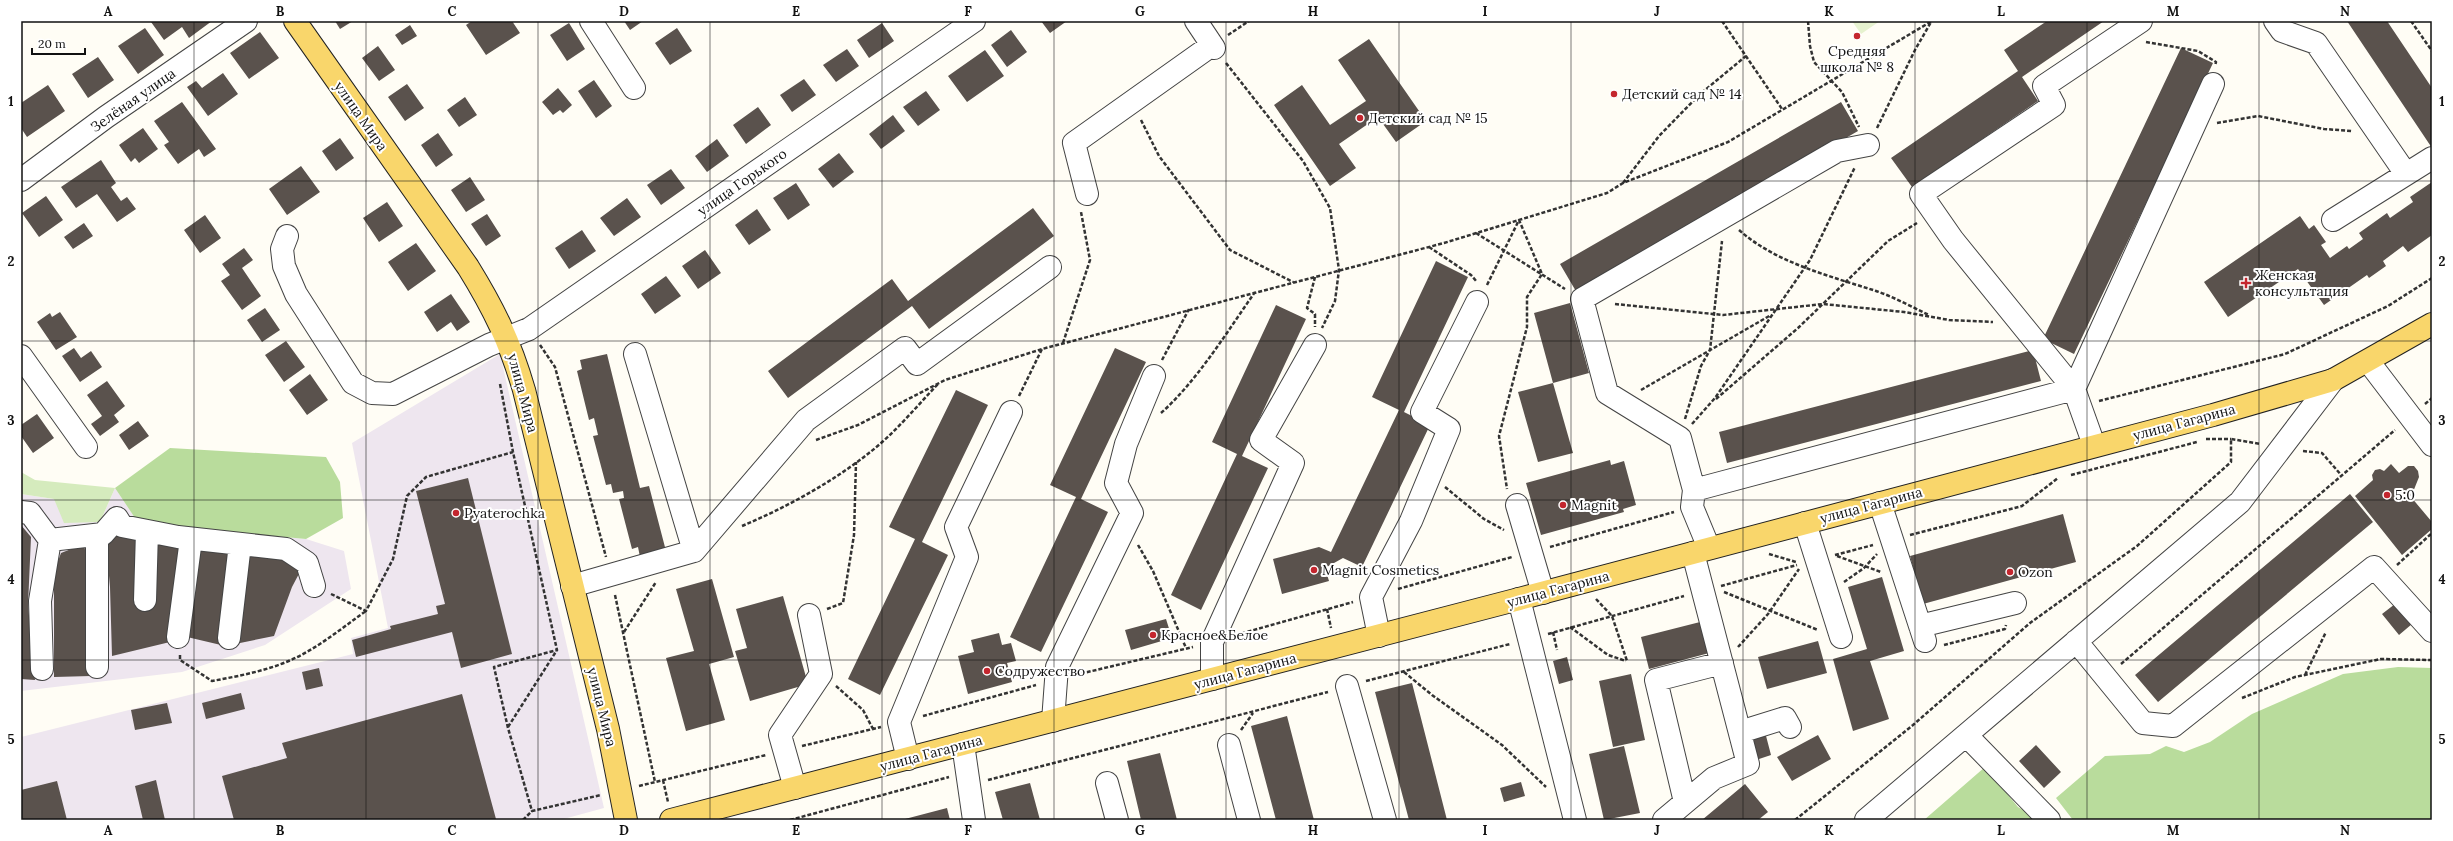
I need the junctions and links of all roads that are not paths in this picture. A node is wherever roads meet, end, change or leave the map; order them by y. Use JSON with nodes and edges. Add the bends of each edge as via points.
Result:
{"nodes":[{"id":1,"x":246,"y":21,"type":"edge"},
{"id":2,"x":295,"y":21,"type":"edge"},
{"id":3,"x":591,"y":21,"type":"edge"},
{"id":4,"x":974,"y":21,"type":"edge"},
{"id":5,"x":1196,"y":21,"type":"edge"},
{"id":6,"x":2141,"y":21,"type":"edge"},
{"id":7,"x":2275,"y":21,"type":"edge"},
{"id":8,"x":2213,"y":84,"type":"road end"},
{"id":9,"x":634,"y":88,"type":"dead end"},
{"id":10,"x":1868,"y":145,"type":"road end"},
{"id":11,"x":2432,"y":158,"type":"edge"},
{"id":12,"x":2406,"y":174,"type":"junction"},
{"id":13,"x":21,"y":180,"type":"edge"},
{"id":14,"x":1087,"y":194,"type":"road end"},
{"id":15,"x":2333,"y":220,"type":"dead end"},
{"id":16,"x":287,"y":236,"type":"dead end"},
{"id":17,"x":1050,"y":267,"type":"dead end"},
{"id":18,"x":1479,"y":291,"type":"road end"},
{"id":19,"x":2432,"y":324,"type":"edge"},
{"id":20,"x":508,"y":339,"type":"junction"},
{"id":21,"x":1315,"y":345,"type":"road end"},
{"id":22,"x":635,"y":354,"type":"dead end"},
{"id":23,"x":21,"y":356,"type":"edge"},
{"id":24,"x":2368,"y":361,"type":"junction"},
{"id":25,"x":1154,"y":376,"type":"road end"},
{"id":26,"x":2332,"y":380,"type":"junction"},
{"id":27,"x":2074,"y":389,"type":"junction"},
{"id":28,"x":1011,"y":412,"type":"road end"},
{"id":29,"x":2094,"y":445,"type":"junction"},
{"id":30,"x":2432,"y":446,"type":"edge"},
{"id":31,"x":86,"y":447,"type":"dead end"},
{"id":32,"x":1693,"y":499,"type":"junction"},
{"id":33,"x":1512,"y":500,"type":"road end"},
{"id":34,"x":1880,"y":503,"type":"junction"},
{"id":35,"x":21,"y":512,"type":"edge"},
{"id":36,"x":1804,"y":523,"type":"junction"},
{"id":37,"x":147,"y":531,"type":"junction"},
{"id":38,"x":97,"y":535,"type":"junction"},
{"id":39,"x":191,"y":539,"type":"junction"},
{"id":40,"x":50,"y":540,"type":"junction"},
{"id":41,"x":240,"y":544,"type":"junction"},
{"id":42,"x":1701,"y":550,"type":"junction"},
{"id":43,"x":694,"y":551,"type":"junction"},
{"id":44,"x":314,"y":586,"type":"road end"},
{"id":45,"x":572,"y":586,"type":"junction"},
{"id":46,"x":1543,"y":593,"type":"junction"},
{"id":47,"x":1519,"y":599,"type":"junction"},
{"id":48,"x":145,"y":600,"type":"dead end"},
{"id":49,"x":2015,"y":603,"type":"dead end"},
{"id":50,"x":809,"y":615,"type":"road end"},
{"id":51,"x":2432,"y":631,"type":"edge"},
{"id":52,"x":1378,"y":636,"type":"junction"},
{"id":53,"x":178,"y":637,"type":"road end"},
{"id":54,"x":1841,"y":637,"type":"road end"},
{"id":55,"x":229,"y":638,"type":"dead end"},
{"id":56,"x":2076,"y":641,"type":"junction"},
{"id":57,"x":1722,"y":664,"type":"junction"},
{"id":58,"x":97,"y":667,"type":"dead end"},
{"id":59,"x":42,"y":669,"type":"dead end"},
{"id":60,"x":1212,"y":679,"type":"junction"},
{"id":61,"x":1347,"y":686,"type":"road end"},
{"id":62,"x":1053,"y":721,"type":"junction"},
{"id":63,"x":1790,"y":727,"type":"dead end"},
{"id":64,"x":1740,"y":732,"type":"junction"},
{"id":65,"x":1966,"y":735,"type":"junction"},
{"id":66,"x":963,"y":744,"type":"junction"},
{"id":67,"x":1229,"y":745,"type":"dead end"},
{"id":68,"x":908,"y":759,"type":"junction"},
{"id":69,"x":1107,"y":783,"type":"dead end"},
{"id":70,"x":795,"y":788,"type":"junction"},
{"id":71,"x":1685,"y":802,"type":"junction"},
{"id":72,"x":1573,"y":811,"type":"edge"},
{"id":73,"x":714,"y":815,"type":"edge"},
{"id":74,"x":626,"y":820,"type":"edge"},
{"id":75,"x":671,"y":820,"type":"edge"},
{"id":76,"x":974,"y":820,"type":"edge"},
{"id":77,"x":1117,"y":820,"type":"edge"},
{"id":78,"x":1249,"y":820,"type":"edge"},
{"id":79,"x":1385,"y":820,"type":"edge"},
{"id":80,"x":1664,"y":820,"type":"edge"},
{"id":81,"x":1866,"y":820,"type":"edge"},
{"id":82,"x":2049,"y":820,"type":"edge"}],
"edges":[{"from":1,"to":13,"type":"street","name":"Зелёная улица","via":[[106,117]]},
{"from":2,"to":20,"type":"main road","name":"улица Мира","via":[[468,267]]},
{"from":3,"to":9,"type":"street"},
{"from":4,"to":20,"type":"street","name":"улица Горького","via":[[563,307],[529,330]]},
{"from":5,"to":14,"type":"street","via":[[1213,46],[1074,143]]},
{"from":6,"to":27,"type":"street","via":[[2044,86],[2054,105],[1921,194],[1952,240]]},
{"from":7,"to":12,"type":"street","via":[[2282,31],[2316,43]]},
{"from":8,"to":27,"type":"street"},
{"from":10,"to":32,"type":"street","via":[[1837,151],[1582,299],[1607,393],[1680,438]]},
{"from":11,"to":12,"type":"street"},
{"from":12,"to":15,"type":"street"},
{"from":16,"to":20,"type":"street","name":"улица Горького","via":[[282,249],[284,266],[296,294],[354,383],[372,393],[392,394],[489,345]]},
{"from":17,"to":43,"type":"street","via":[[917,364],[905,348],[806,420]]},
{"from":18,"to":52,"type":"street","via":[[1422,412],[1449,429],[1411,520],[1371,596]]},
{"from":19,"to":24,"type":"main road","name":"улица Гагарина"},
{"from":20,"to":45,"type":"main road","name":"улица Мира","via":[[524,390]]},
{"from":21,"to":60,"type":"street","via":[[1261,440],[1293,463],[1212,642]]},
{"from":22,"to":43,"type":"street"},
{"from":23,"to":31,"type":"street"},
{"from":24,"to":26,"type":"main road","name":"улица Гагарина"},
{"from":24,"to":30,"type":"street"},
{"from":25,"to":62,"type":"street","via":[[1126,444],[1116,483],[1132,513],[1057,667]]},
{"from":26,"to":29,"type":"main road","name":"улица Гагарина","via":[[2213,415]]},
{"from":26,"to":56,"type":"street","via":[[2240,502]]},
{"from":27,"to":29,"type":"street"},
{"from":27,"to":32,"type":"street"},
{"from":28,"to":68,"type":"street","via":[[956,527],[967,557],[899,722]]},
{"from":29,"to":34,"type":"main road","name":"улица Гагарина"},
{"from":32,"to":42,"type":"street"},
{"from":33,"to":46,"type":"street","via":[[1518,553]]},
{"from":34,"to":36,"type":"main road","name":"улица Гагарина"},
{"from":34,"to":49,"type":"street","via":[[1890,540],[1923,634]]},
{"from":35,"to":40,"type":"street","via":[[30,513]]},
{"from":36,"to":42,"type":"main road","name":"улица Гагарина"},
{"from":36,"to":54,"type":"street"},
{"from":37,"to":38,"type":"street","via":[[122,526],[117,518],[102,534]]},
{"from":37,"to":39,"type":"street"},
{"from":37,"to":48,"type":"street"},
{"from":38,"to":40,"type":"street"},
{"from":38,"to":58,"type":"street"},
{"from":39,"to":41,"type":"street"},
{"from":39,"to":53,"type":"street"},
{"from":40,"to":59,"type":"street","via":[[40,601]]},
{"from":41,"to":44,"type":"street","via":[[286,549],[307,563]]},
{"from":41,"to":55,"type":"street"},
{"from":42,"to":46,"type":"main road","name":"улица Гагарина"},
{"from":42,"to":57,"type":"street","via":[[1703,591]]},
{"from":43,"to":45,"type":"street"},
{"from":45,"to":74,"type":"main road","name":"улица Мира","via":[[608,729]]},
{"from":46,"to":47,"type":"main road","name":"улица Гагарина"},
{"from":47,"to":52,"type":"main road","name":"улица Гагарина"},
{"from":47,"to":72,"type":"street"},
{"from":50,"to":70,"type":"street","via":[[821,674],[780,735]]},
{"from":51,"to":56,"type":"street","via":[[2374,566],[2173,726],[2143,723]]},
{"from":52,"to":60,"type":"main road","name":"улица Гагарина"},
{"from":56,"to":65,"type":"street"},
{"from":57,"to":64,"type":"street"},
{"from":57,"to":71,"type":"street","via":[[1656,680]]},
{"from":60,"to":62,"type":"main road","name":"улица Гагарина"},
{"from":61,"to":79,"type":"street"},
{"from":62,"to":66,"type":"main road","name":"улица Гагарина"},
{"from":63,"to":64,"type":"street","via":[[1785,718]]},
{"from":64,"to":71,"type":"street","via":[[1748,764],[1714,778]]},
{"from":65,"to":81,"type":"street"},
{"from":65,"to":82,"type":"street"},
{"from":66,"to":68,"type":"main road","name":"улица Гагарина"},
{"from":66,"to":76,"type":"street"},
{"from":67,"to":78,"type":"street"},
{"from":68,"to":70,"type":"main road","name":"улица Гагарина"},
{"from":69,"to":77,"type":"street"},
{"from":70,"to":73,"type":"main road","name":"улица Гагарина"},
{"from":71,"to":80,"type":"street"},
{"from":73,"to":75,"type":"main road","name":"улица Гагарина"}]}
